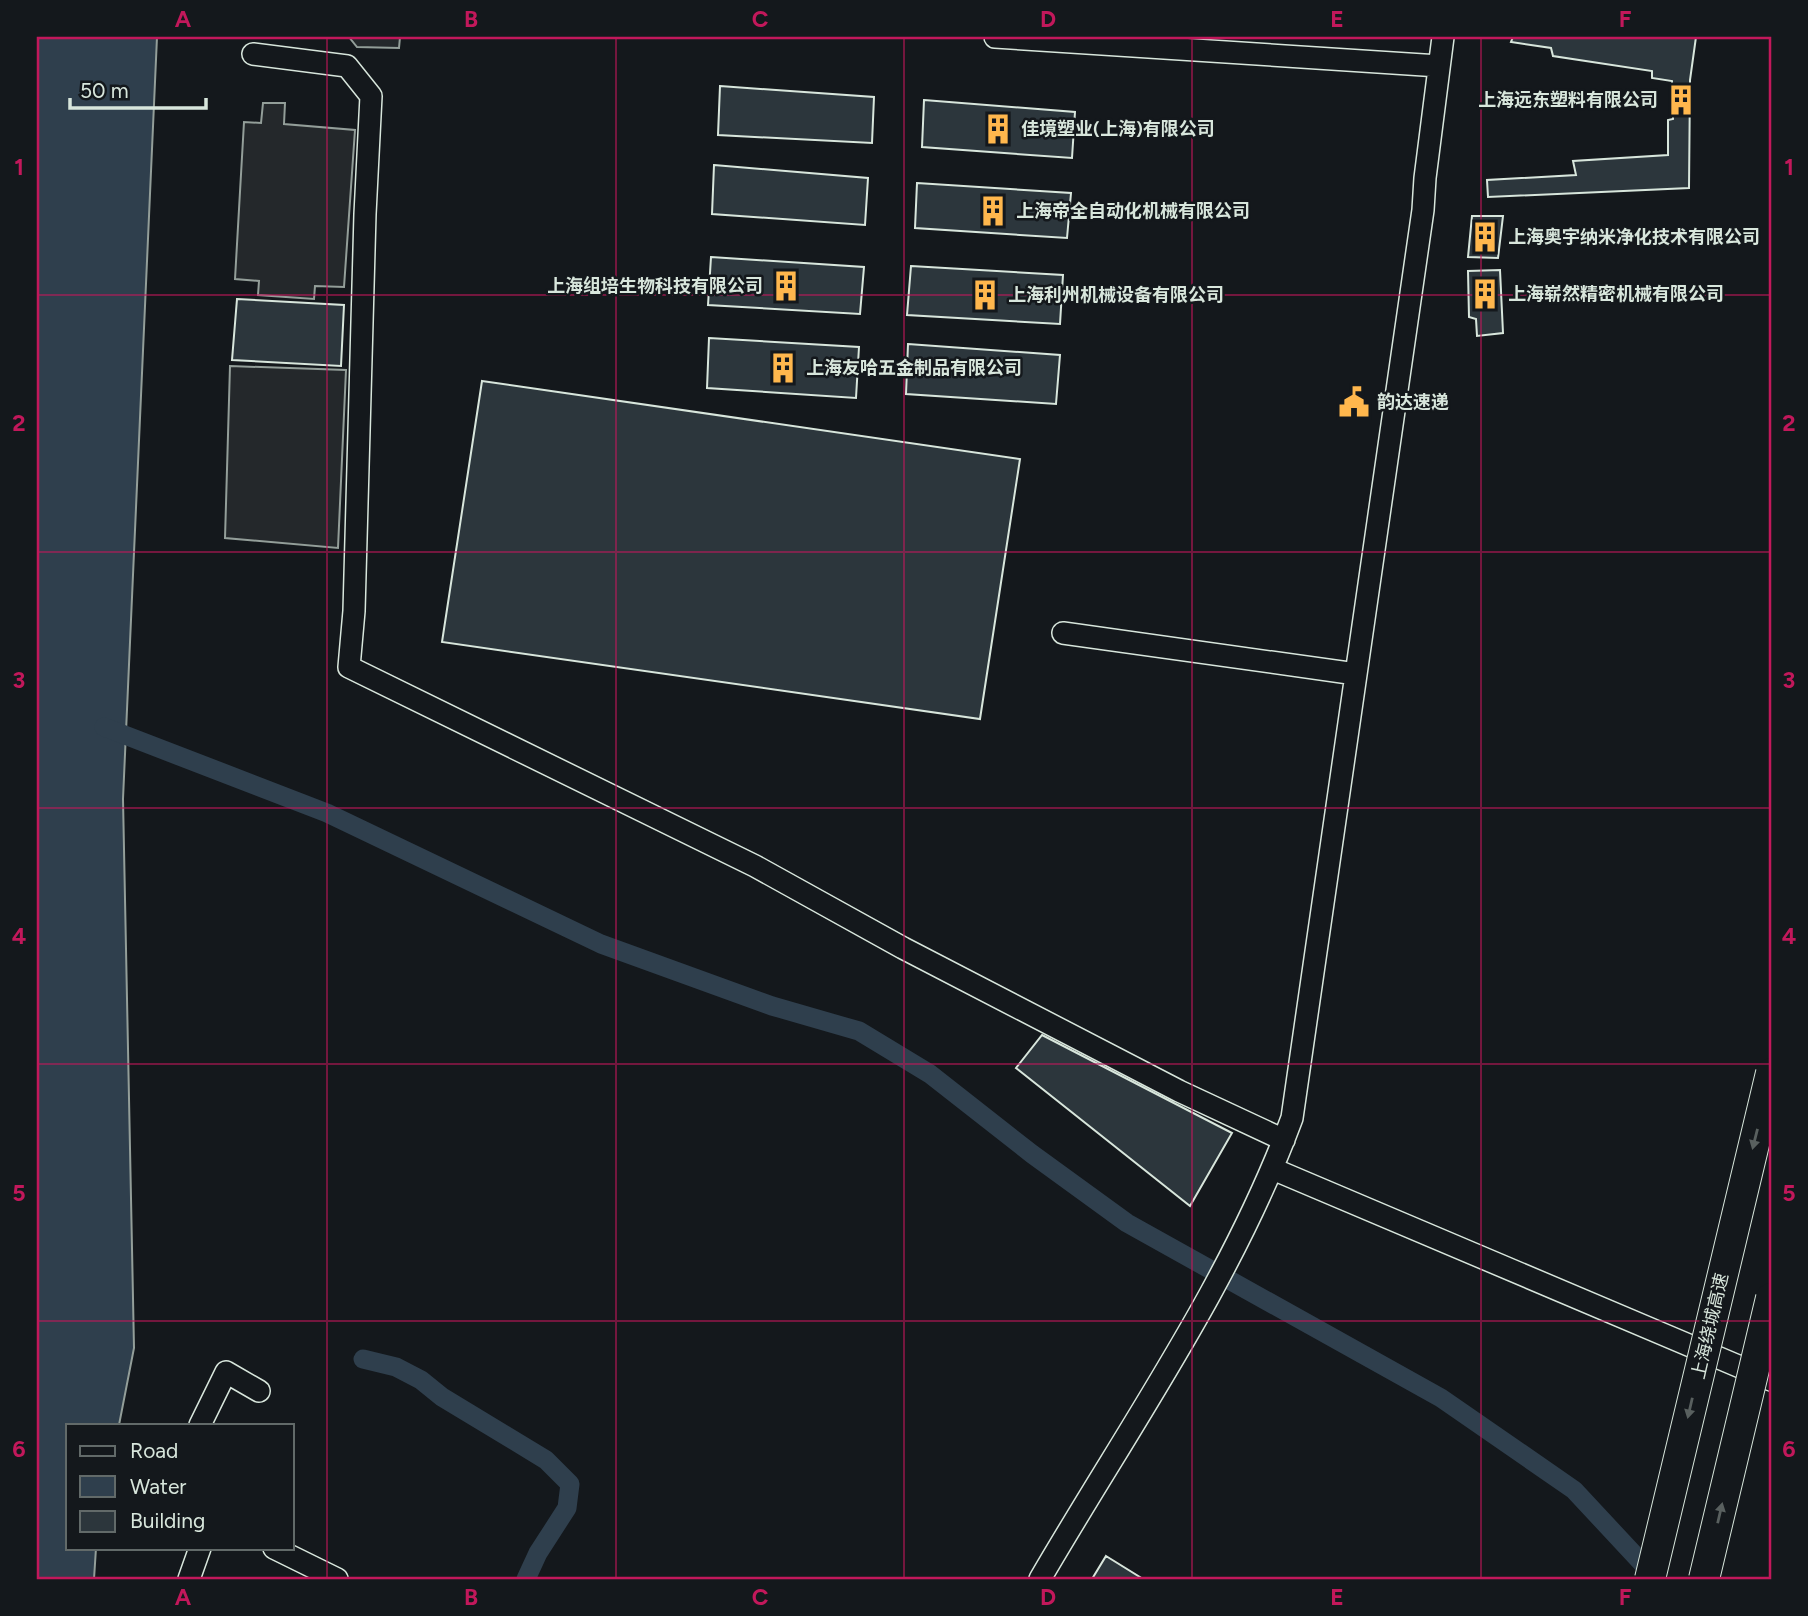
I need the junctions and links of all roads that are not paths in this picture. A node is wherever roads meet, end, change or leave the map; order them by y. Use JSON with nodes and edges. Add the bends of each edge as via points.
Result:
{"nodes":[{"id":1,"x":995,"y":37,"type":"edge"},
{"id":2,"x":1443,"y":37,"type":"edge"},
{"id":3,"x":253,"y":54,"type":"dead end"},
{"id":4,"x":1439,"y":66,"type":"junction"},
{"id":5,"x":1063,"y":634,"type":"dead end"},
{"id":6,"x":1356,"y":674,"type":"junction"},
{"id":7,"x":1771,"y":1073,"type":"edge"},
{"id":8,"x":1284,"y":1140,"type":"junction"},
{"id":9,"x":1273,"y":1170,"type":"junction"},
{"id":10,"x":1771,"y":1298,"type":"edge"},
{"id":11,"x":1771,"y":1380,"type":"edge"},
{"id":12,"x":258,"y":1391,"type":"dead end"},
{"id":13,"x":200,"y":1424,"type":"edge"},
{"id":14,"x":199,"y":1550,"type":"edge"},
{"id":15,"x":278,"y":1550,"type":"edge"},
{"id":16,"x":189,"y":1579,"type":"edge"},
{"id":17,"x":337,"y":1579,"type":"edge"},
{"id":18,"x":1040,"y":1579,"type":"edge"},
{"id":19,"x":1650,"y":1579,"type":"edge"},
{"id":20,"x":1704,"y":1579,"type":"edge"}],
"edges":[{"from":1,"to":4,"type":"street"},
{"from":2,"to":4,"type":"street"},
{"from":3,"to":8,"type":"street","via":[[347,66],[371,96],[349,667],[755,866],[1179,1091]]},
{"from":4,"to":6,"type":"street","via":[[1423,210]]},
{"from":5,"to":6,"type":"street"},
{"from":6,"to":8,"type":"street","via":[[1301,1062]]},
{"from":7,"to":19,"type":"highway","name":"上海绕城高速","one_way":true,"bridge":true},
{"from":8,"to":9,"type":"street"},
{"from":9,"to":11,"type":"street"},
{"from":9,"to":18,"type":"street","via":[[1203,1307]]},
{"from":20,"to":10,"type":"highway","one_way":true,"bridge":true},
{"from":12,"to":13,"type":"street","via":[[226,1372]]},
{"from":14,"to":16,"type":"street"},
{"from":15,"to":17,"type":"street"}]}
